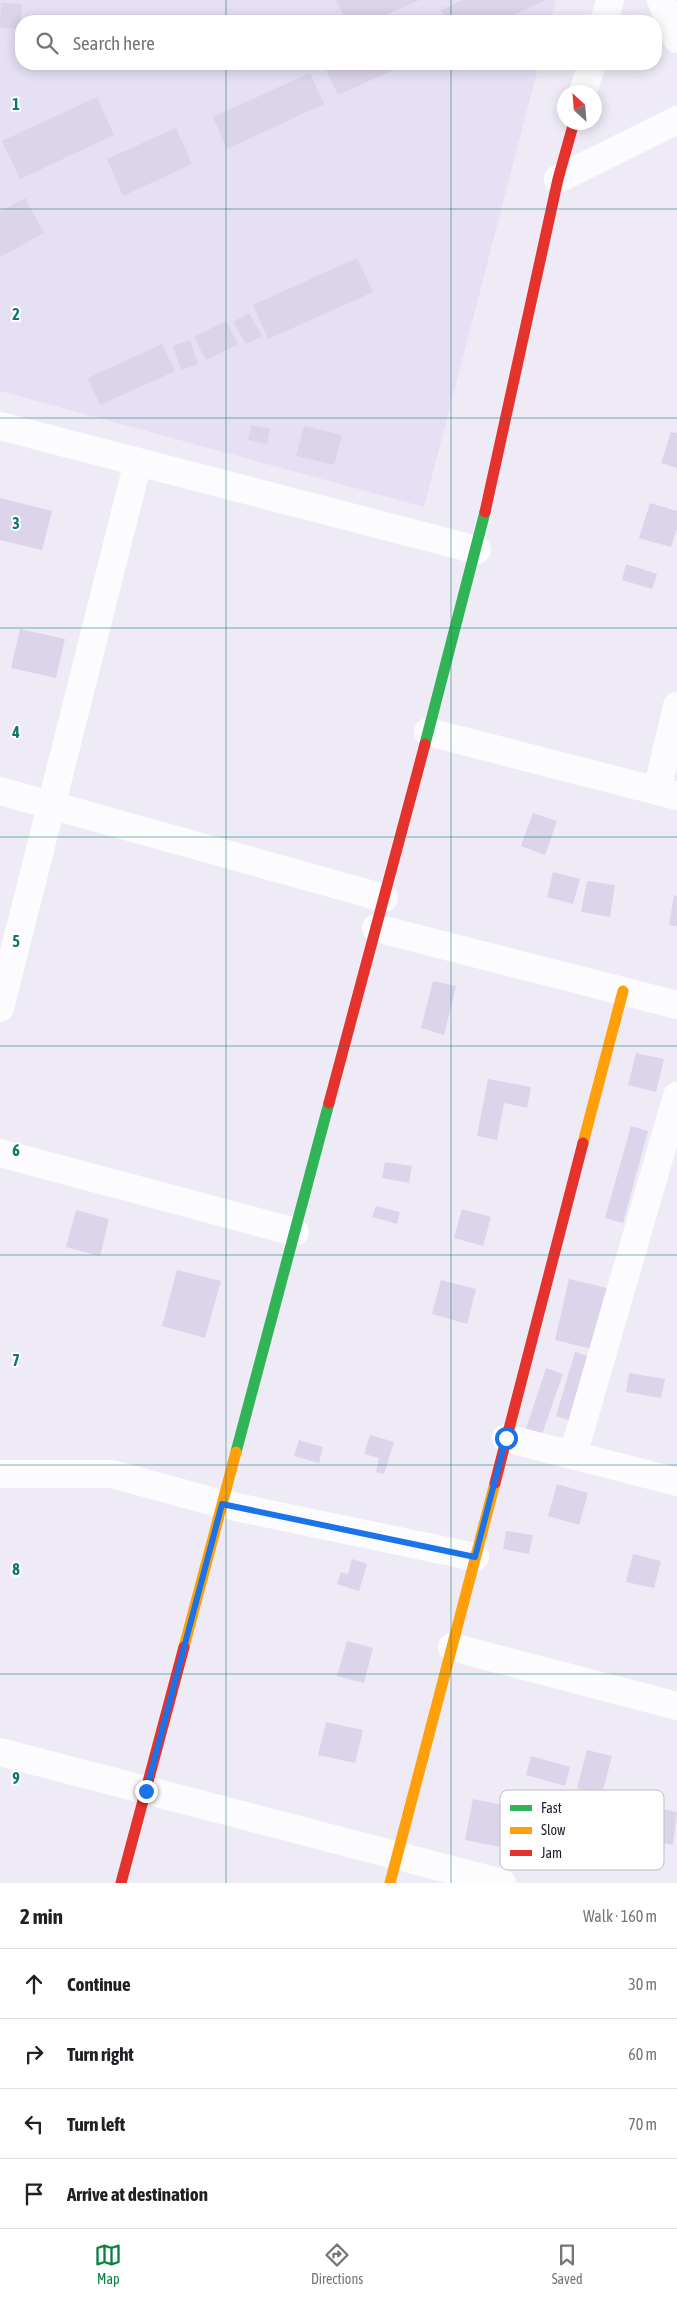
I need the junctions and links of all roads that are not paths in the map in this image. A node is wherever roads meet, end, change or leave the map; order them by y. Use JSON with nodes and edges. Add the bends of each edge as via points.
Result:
{"nodes":[{"id":1,"x":610,"y":0,"type":"edge"},
{"id":2,"x":661,"y":0,"type":"edge"},
{"id":3,"x":606,"y":15,"type":"edge"},
{"id":4,"x":677,"y":39,"type":"edge"},
{"id":5,"x":590,"y":70,"type":"edge"},
{"id":6,"x":585,"y":85,"type":"edge"},
{"id":7,"x":677,"y":120,"type":"edge"},
{"id":8,"x":572,"y":130,"type":"edge"},
{"id":9,"x":558,"y":179,"type":"junction"},
{"id":10,"x":0,"y":426,"type":"edge"},
{"id":11,"x":138,"y":462,"type":"junction"},
{"id":12,"x":477,"y":550,"type":"junction"},
{"id":13,"x":677,"y":706,"type":"edge"},
{"id":14,"x":428,"y":732,"type":"junction"},
{"id":15,"x":0,"y":791,"type":"edge"},
{"id":16,"x":667,"y":794,"type":"edge"},
{"id":17,"x":51,"y":805,"type":"junction"},
{"id":18,"x":384,"y":898,"type":"junction"},
{"id":19,"x":376,"y":928,"type":"junction"},
{"id":20,"x":623,"y":991,"type":"junction"},
{"id":21,"x":677,"y":1005,"type":"edge"},
{"id":22,"x":0,"y":1008,"type":"edge"},
{"id":23,"x":677,"y":1096,"type":"edge"},
{"id":24,"x":0,"y":1153,"type":"edge"},
{"id":25,"x":295,"y":1232,"type":"junction"},
{"id":26,"x":506,"y":1438,"type":"junction"},
{"id":27,"x":573,"y":1455,"type":"junction"},
{"id":28,"x":0,"y":1474,"type":"edge"},
{"id":29,"x":677,"y":1482,"type":"edge"},
{"id":30,"x":222,"y":1504,"type":"junction"},
{"id":31,"x":475,"y":1557,"type":"junction"},
{"id":32,"x":452,"y":1647,"type":"junction"},
{"id":33,"x":677,"y":1706,"type":"edge"},
{"id":34,"x":0,"y":1752,"type":"edge"},
{"id":35,"x":146,"y":1791,"type":"junction"},
{"id":36,"x":398,"y":1855,"type":"junction"},
{"id":37,"x":121,"y":1883,"type":"edge"},
{"id":38,"x":390,"y":1883,"type":"edge"},
{"id":39,"x":502,"y":1883,"type":"edge"}],
"edges":[{"from":1,"to":3,"type":"street"},
{"from":2,"to":4,"type":"street"},
{"from":5,"to":6,"type":"street"},
{"from":7,"to":9,"type":"street"},
{"from":8,"to":9,"type":"street"},
{"from":9,"to":12,"type":"street"},
{"from":10,"to":11,"type":"street"},
{"from":11,"to":12,"type":"street"},
{"from":11,"to":17,"type":"street"},
{"from":12,"to":14,"type":"street"},
{"from":13,"to":16,"type":"street"},
{"from":14,"to":16,"type":"street"},
{"from":14,"to":18,"type":"street"},
{"from":15,"to":17,"type":"street"},
{"from":17,"to":18,"type":"street"},
{"from":17,"to":22,"type":"street"},
{"from":18,"to":19,"type":"street"},
{"from":19,"to":20,"type":"street"},
{"from":19,"to":25,"type":"street"},
{"from":20,"to":21,"type":"street"},
{"from":20,"to":26,"type":"street"},
{"from":23,"to":27,"type":"street"},
{"from":24,"to":25,"type":"street"},
{"from":25,"to":30,"type":"street"},
{"from":26,"to":27,"type":"street"},
{"from":26,"to":31,"type":"street"},
{"from":27,"to":29,"type":"street"},
{"from":28,"to":30,"type":"street","via":[[112,1474]]},
{"from":30,"to":31,"type":"street"},
{"from":30,"to":35,"type":"street"},
{"from":31,"to":32,"type":"street"},
{"from":32,"to":33,"type":"street"},
{"from":32,"to":36,"type":"street"},
{"from":34,"to":35,"type":"street"},
{"from":35,"to":36,"type":"street"},
{"from":35,"to":37,"type":"street"},
{"from":36,"to":38,"type":"street"},
{"from":36,"to":39,"type":"street"}]}
